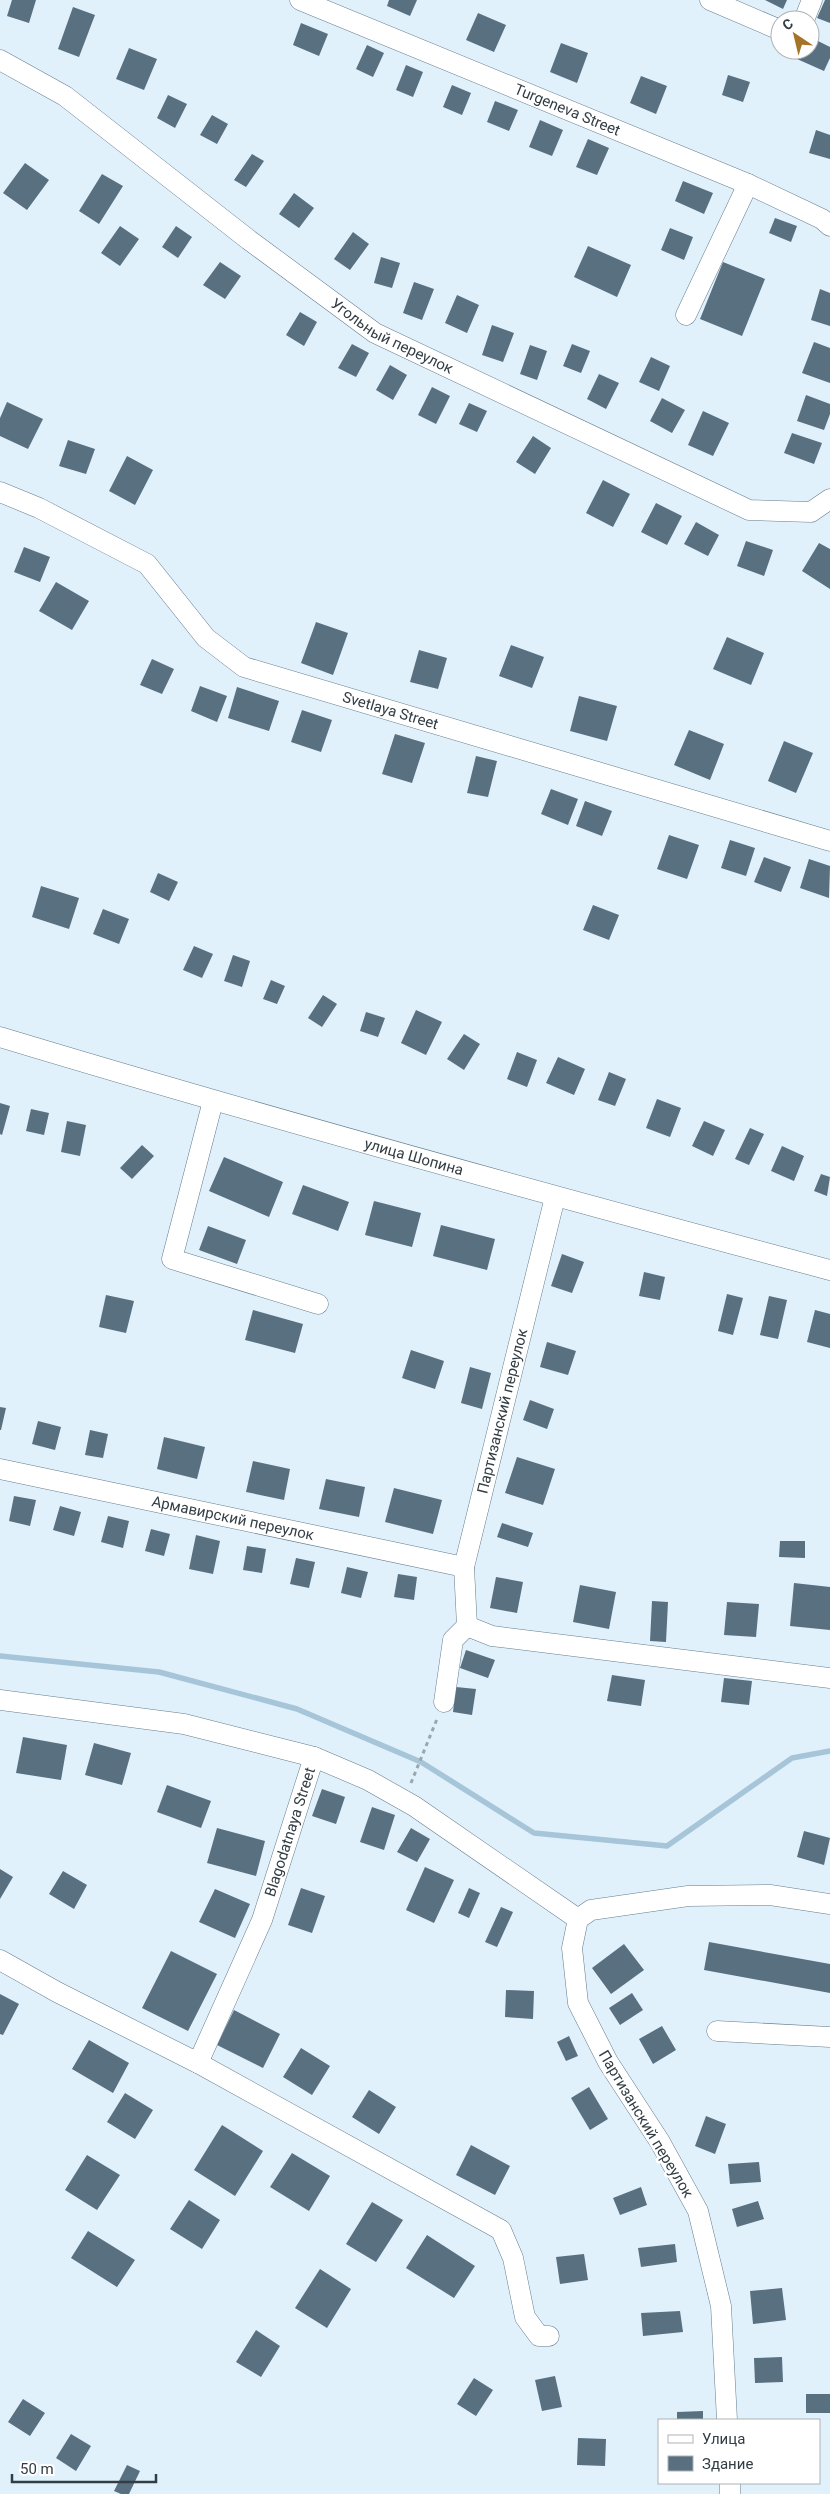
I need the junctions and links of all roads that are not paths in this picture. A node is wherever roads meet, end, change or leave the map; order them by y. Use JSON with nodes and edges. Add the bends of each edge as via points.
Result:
{"nodes":[{"id":1,"x":300,"y":0,"type":"edge"},
{"id":2,"x":710,"y":0,"type":"edge"},
{"id":3,"x":770,"y":26,"type":"edge"},
{"id":4,"x":0,"y":60,"type":"edge"},
{"id":5,"x":748,"y":184,"type":"junction"},
{"id":6,"x":830,"y":226,"type":"edge"},
{"id":7,"x":686,"y":315,"type":"dead end"},
{"id":8,"x":0,"y":492,"type":"edge"},
{"id":9,"x":830,"y":499,"type":"edge"},
{"id":10,"x":830,"y":841,"type":"edge"},
{"id":11,"x":0,"y":1037,"type":"edge"},
{"id":12,"x":213,"y":1101,"type":"junction"},
{"id":13,"x":555,"y":1197,"type":"junction"},
{"id":14,"x":830,"y":1270,"type":"edge"},
{"id":15,"x":318,"y":1304,"type":"dead end"},
{"id":16,"x":0,"y":1469,"type":"edge"},
{"id":17,"x":464,"y":1567,"type":"junction"},
{"id":18,"x":467,"y":1626,"type":"junction"},
{"id":19,"x":830,"y":1678,"type":"edge"},
{"id":20,"x":0,"y":1700,"type":"edge"},
{"id":21,"x":444,"y":1702,"type":"road end"},
{"id":22,"x":314,"y":1757,"type":"junction"},
{"id":23,"x":830,"y":1904,"type":"edge"},
{"id":24,"x":578,"y":1919,"type":"junction"},
{"id":25,"x":0,"y":1960,"type":"edge"},
{"id":26,"x":717,"y":2031,"type":"dead end"},
{"id":27,"x":830,"y":2037,"type":"edge"},
{"id":28,"x":198,"y":2063,"type":"junction"},
{"id":29,"x":550,"y":2336,"type":"dead end"},
{"id":30,"x":727,"y":2419,"type":"edge"}],
"edges":[{"from":1,"to":5,"type":"street","name":"Turgeneva Street"},
{"from":2,"to":3,"type":"street"},
{"from":4,"to":9,"type":"street","name":"Угольный переулок","via":[[65,96],[249,240],[375,333],[749,510],[811,512]]},
{"from":5,"to":6,"type":"street","name":"Turgeneva Street","via":[[822,219]]},
{"from":5,"to":7,"type":"street"},
{"from":8,"to":10,"type":"street","name":"Svetlaya Street","via":[[39,508],[147,564],[206,638],[244,667]]},
{"from":11,"to":12,"type":"street","name":"улица Шопина"},
{"from":12,"to":13,"type":"street","name":"улица Шопина"},
{"from":12,"to":15,"type":"street","via":[[172,1260]]},
{"from":13,"to":14,"type":"street","name":"улица Шопина"},
{"from":13,"to":17,"type":"street","name":"Партизанский переулок"},
{"from":16,"to":17,"type":"street","name":"Армавирский переулок"},
{"from":17,"to":18,"type":"street","name":"Партизанский переулок"},
{"from":18,"to":19,"type":"street","via":[[492,1636]]},
{"from":18,"to":21,"type":"street","via":[[453,1640]]},
{"from":20,"to":22,"type":"street","name":"Blagodatnaya Street","via":[[184,1724]]},
{"from":22,"to":24,"type":"street","via":[[368,1780],[404,1800]]},
{"from":22,"to":28,"type":"street","name":"Blagodatnaya Street","via":[[262,1920]]},
{"from":23,"to":24,"type":"street","via":[[770,1894],[688,1896],[591,1910]]},
{"from":24,"to":30,"type":"street","name":"Партизанский переулок","via":[[572,1948],[578,2003],[608,2062],[660,2142],[698,2211],[721,2306]]},
{"from":25,"to":28,"type":"street"},
{"from":26,"to":27,"type":"street"},
{"from":28,"to":29,"type":"street","via":[[500,2230],[513,2258],[525,2317],[540,2336]]}]}
